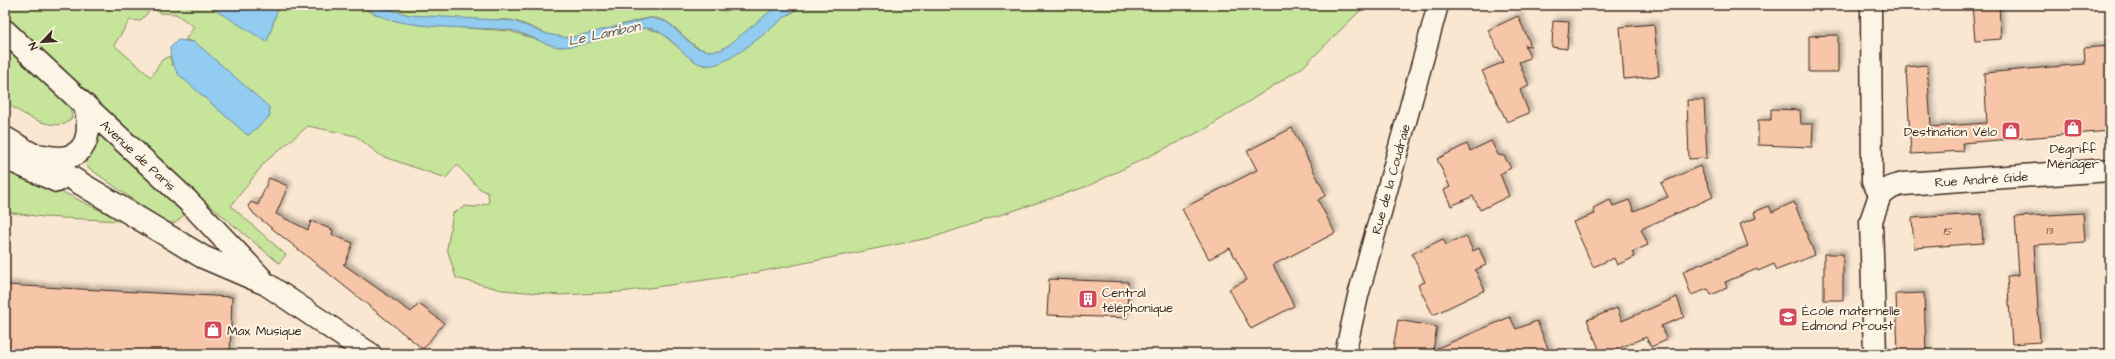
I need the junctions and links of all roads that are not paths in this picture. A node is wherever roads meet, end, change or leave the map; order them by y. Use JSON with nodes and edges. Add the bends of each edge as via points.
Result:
{"nodes":[{"id":1,"x":1438,"y":5,"type":"edge"},
{"id":2,"x":1871,"y":5,"type":"edge"},
{"id":3,"x":5,"y":31,"type":"edge"},
{"id":4,"x":85,"y":106,"type":"junction"},
{"id":5,"x":5,"y":138,"type":"edge"},
{"id":6,"x":35,"y":154,"type":"junction"},
{"id":7,"x":5,"y":158,"type":"edge"},
{"id":8,"x":2110,"y":170,"type":"edge"},
{"id":9,"x":86,"y":188,"type":"junction"},
{"id":10,"x":1880,"y":195,"type":"junction"},
{"id":11,"x":266,"y":284,"type":"junction"},
{"id":12,"x":364,"y":352,"type":"edge"},
{"id":13,"x":1345,"y":354,"type":"edge"},
{"id":14,"x":1876,"y":354,"type":"edge"}],
"edges":[{"from":1,"to":13,"type":"street","name":"Rue de la Coudraie","via":[[1358,296]]},
{"from":2,"to":10,"type":"street","via":[[1872,182]]},
{"from":3,"to":4,"type":"main road","name":"Avenue de Paris"},
{"from":4,"to":6,"type":"main road","via":[[89,119],[89,134],[85,145],[76,154],[60,158]]},
{"from":4,"to":11,"type":"main road","name":"Avenue de Paris","via":[[188,201]]},
{"from":5,"to":6,"type":"main road","name":"Avenue de Paris"},
{"from":6,"to":9,"type":"main road","name":"Avenue de Paris"},
{"from":7,"to":9,"type":"main road","via":[[52,180]]},
{"from":8,"to":10,"type":"main road","name":"Rue André Gide","via":[[1903,184]]},
{"from":9,"to":11,"type":"main road","name":"Avenue de Paris","via":[[203,257]]},
{"from":10,"to":14,"type":"main road","via":[[1871,221]]},
{"from":11,"to":12,"type":"main road","name":"Avenue de Paris"}]}
